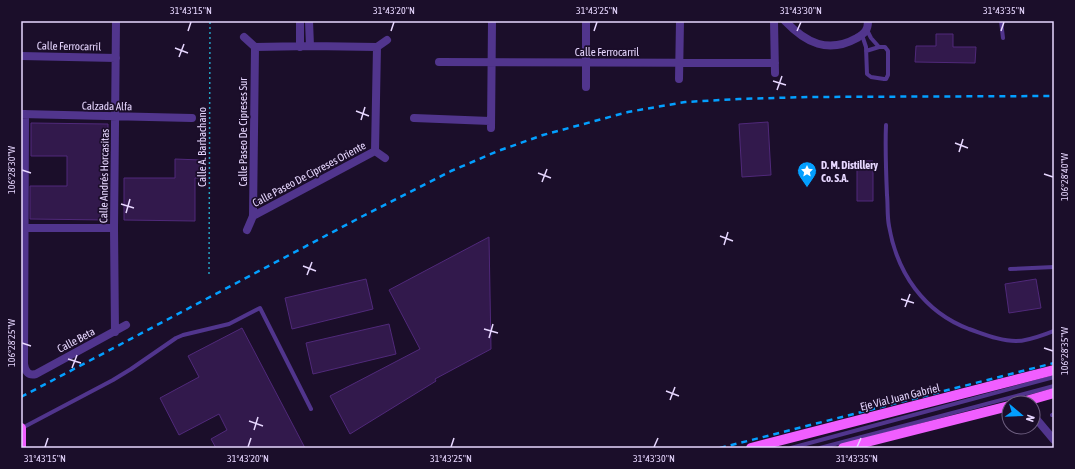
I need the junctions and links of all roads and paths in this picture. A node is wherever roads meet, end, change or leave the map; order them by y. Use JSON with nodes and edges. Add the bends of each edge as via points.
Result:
{"nodes":[{"id":1,"x":116,"y":21,"type":"edge"},
{"id":2,"x":210,"y":21,"type":"edge"},
{"id":3,"x":300,"y":21,"type":"edge"},
{"id":4,"x":309,"y":21,"type":"edge"},
{"id":5,"x":492,"y":21,"type":"edge"},
{"id":6,"x":586,"y":21,"type":"edge"},
{"id":7,"x":680,"y":21,"type":"edge"},
{"id":8,"x":774,"y":21,"type":"edge"},
{"id":9,"x":784,"y":21,"type":"edge"},
{"id":10,"x":1001,"y":21,"type":"edge"},
{"id":11,"x":866,"y":28,"type":"edge"},
{"id":12,"x":244,"y":37,"type":"dead end"},
{"id":13,"x":1003,"y":38,"type":"dead end"},
{"id":14,"x":386,"y":40,"type":"dead end"},
{"id":15,"x":310,"y":46,"type":"junction"},
{"id":16,"x":255,"y":47,"type":"junction"},
{"id":17,"x":300,"y":47,"type":"junction"},
{"id":18,"x":377,"y":47,"type":"junction"},
{"id":19,"x":879,"y":47,"type":"junction"},
{"id":20,"x":866,"y":50,"type":"junction"},
{"id":21,"x":21,"y":56,"type":"edge"},
{"id":22,"x":116,"y":58,"type":"junction"},
{"id":23,"x":439,"y":62,"type":"dead end"},
{"id":24,"x":492,"y":62,"type":"junction"},
{"id":25,"x":679,"y":62,"type":"junction"},
{"id":26,"x":586,"y":63,"type":"junction"},
{"id":27,"x":775,"y":63,"type":"junction"},
{"id":28,"x":775,"y":73,"type":"dead end"},
{"id":29,"x":679,"y":79,"type":"dead end"},
{"id":30,"x":586,"y":87,"type":"dead end"},
{"id":31,"x":23,"y":114,"type":"edge"},
{"id":32,"x":115,"y":117,"type":"junction"},
{"id":33,"x":192,"y":118,"type":"dead end"},
{"id":34,"x":414,"y":118,"type":"dead end"},
{"id":35,"x":886,"y":125,"type":"dead end"},
{"id":36,"x":375,"y":151,"type":"junction"},
{"id":37,"x":385,"y":158,"type":"dead end"},
{"id":38,"x":253,"y":216,"type":"junction"},
{"id":39,"x":26,"y":228,"type":"junction"},
{"id":40,"x":114,"y":228,"type":"junction"},
{"id":41,"x":246,"y":230,"type":"dead end"},
{"id":42,"x":1054,"y":267,"type":"edge"},
{"id":43,"x":1010,"y":269,"type":"dead end"},
{"id":44,"x":210,"y":274,"type":"dead end"},
{"id":45,"x":126,"y":325,"type":"dead end"},
{"id":46,"x":1054,"y":331,"type":"edge"},
{"id":47,"x":115,"y":332,"type":"junction"},
{"id":48,"x":1054,"y":370,"type":"edge"},
{"id":49,"x":1054,"y":377,"type":"edge"},
{"id":50,"x":1054,"y":386,"type":"edge"},
{"id":51,"x":1054,"y":393,"type":"edge"},
{"id":52,"x":1041,"y":397,"type":"edge"},
{"id":53,"x":1001,"y":408,"type":"edge"},
{"id":54,"x":312,"y":409,"type":"dead end"},
{"id":55,"x":1041,"y":425,"type":"edge"},
{"id":56,"x":21,"y":428,"type":"edge"},
{"id":57,"x":1054,"y":440,"type":"edge"},
{"id":58,"x":22,"y":448,"type":"edge"},
{"id":59,"x":751,"y":448,"type":"edge"},
{"id":60,"x":791,"y":448,"type":"edge"},
{"id":61,"x":820,"y":448,"type":"edge"},
{"id":62,"x":843,"y":448,"type":"edge"}],
"edges":[{"from":1,"to":22,"type":"street","name":"Calle Andrés Horcasitas"},
{"from":2,"to":44,"type":"path","name":"Calle A. Barbachano"},
{"from":3,"to":17,"type":"street"},
{"from":4,"to":15,"type":"street"},
{"from":5,"to":24,"type":"street"},
{"from":6,"to":26,"type":"street"},
{"from":7,"to":25,"type":"street"},
{"from":8,"to":27,"type":"street"},
{"from":9,"to":11,"type":"street","via":[[804,38],[825,46],[844,44]]},
{"from":10,"to":13,"type":"lane"},
{"from":11,"to":19,"type":"lane"},
{"from":11,"to":20,"type":"lane"},
{"from":12,"to":16,"type":"street"},
{"from":14,"to":18,"type":"street"},
{"from":15,"to":17,"type":"street"},
{"from":15,"to":18,"type":"street"},
{"from":16,"to":17,"type":"street"},
{"from":16,"to":38,"type":"street","name":"Calle Paseo De Cipreses Sur"},
{"from":18,"to":36,"type":"street"},
{"from":19,"to":20,"type":"lane"},
{"from":19,"to":20,"type":"lane","via":[[885,47],[888,53],[886,79],[869,76]]},
{"from":21,"to":22,"type":"street","name":"Calle Ferrocarril"},
{"from":22,"to":32,"type":"street","name":"Calle Andrés Horcasitas"},
{"from":23,"to":24,"type":"street","name":"Calle Ferrocarril"},
{"from":24,"to":26,"type":"street","name":"Calle Ferrocarril"},
{"from":24,"to":34,"type":"street","via":[[491,125]]},
{"from":25,"to":26,"type":"street","name":"Calle Ferrocarril"},
{"from":25,"to":27,"type":"street","name":"Calle Ferrocarril"},
{"from":25,"to":29,"type":"street"},
{"from":26,"to":30,"type":"street"},
{"from":27,"to":28,"type":"street"},
{"from":31,"to":32,"type":"street","name":"Calzada Alfa"},
{"from":31,"to":39,"type":"street"},
{"from":32,"to":33,"type":"street","name":"Calzada Alfa"},
{"from":32,"to":40,"type":"street","name":"Calle Andrés Horcasitas"},
{"from":35,"to":46,"type":"lane","via":[[889,226],[898,260],[918,293],[946,318],[958,325],[991,336],[1016,341]]},
{"from":36,"to":37,"type":"street"},
{"from":36,"to":38,"type":"street","name":"Calle Paseo De Cipreses Oriente"},
{"from":38,"to":41,"type":"street"},
{"from":39,"to":40,"type":"street"},
{"from":39,"to":47,"type":"street","name":"Calle Beta","via":[[24,364],[28,374],[36,374]]},
{"from":40,"to":47,"type":"street","name":"Calle Andrés Horcasitas"},
{"from":42,"to":43,"type":"lane"},
{"from":45,"to":47,"type":"street","name":"Calle Beta"},
{"from":48,"to":59,"type":"main road","name":"Eje Vial Juan Gabriel"},
{"from":49,"to":60,"type":"lane"},
{"from":50,"to":61,"type":"lane"},
{"from":51,"to":52,"type":"main road"},
{"from":53,"to":62,"type":"main road"},
{"from":54,"to":56,"type":"lane","via":[[260,308],[229,324],[176,338],[113,380]]},
{"from":55,"to":57,"type":"street"},
{"from":56,"to":58,"type":"main road"}]}
